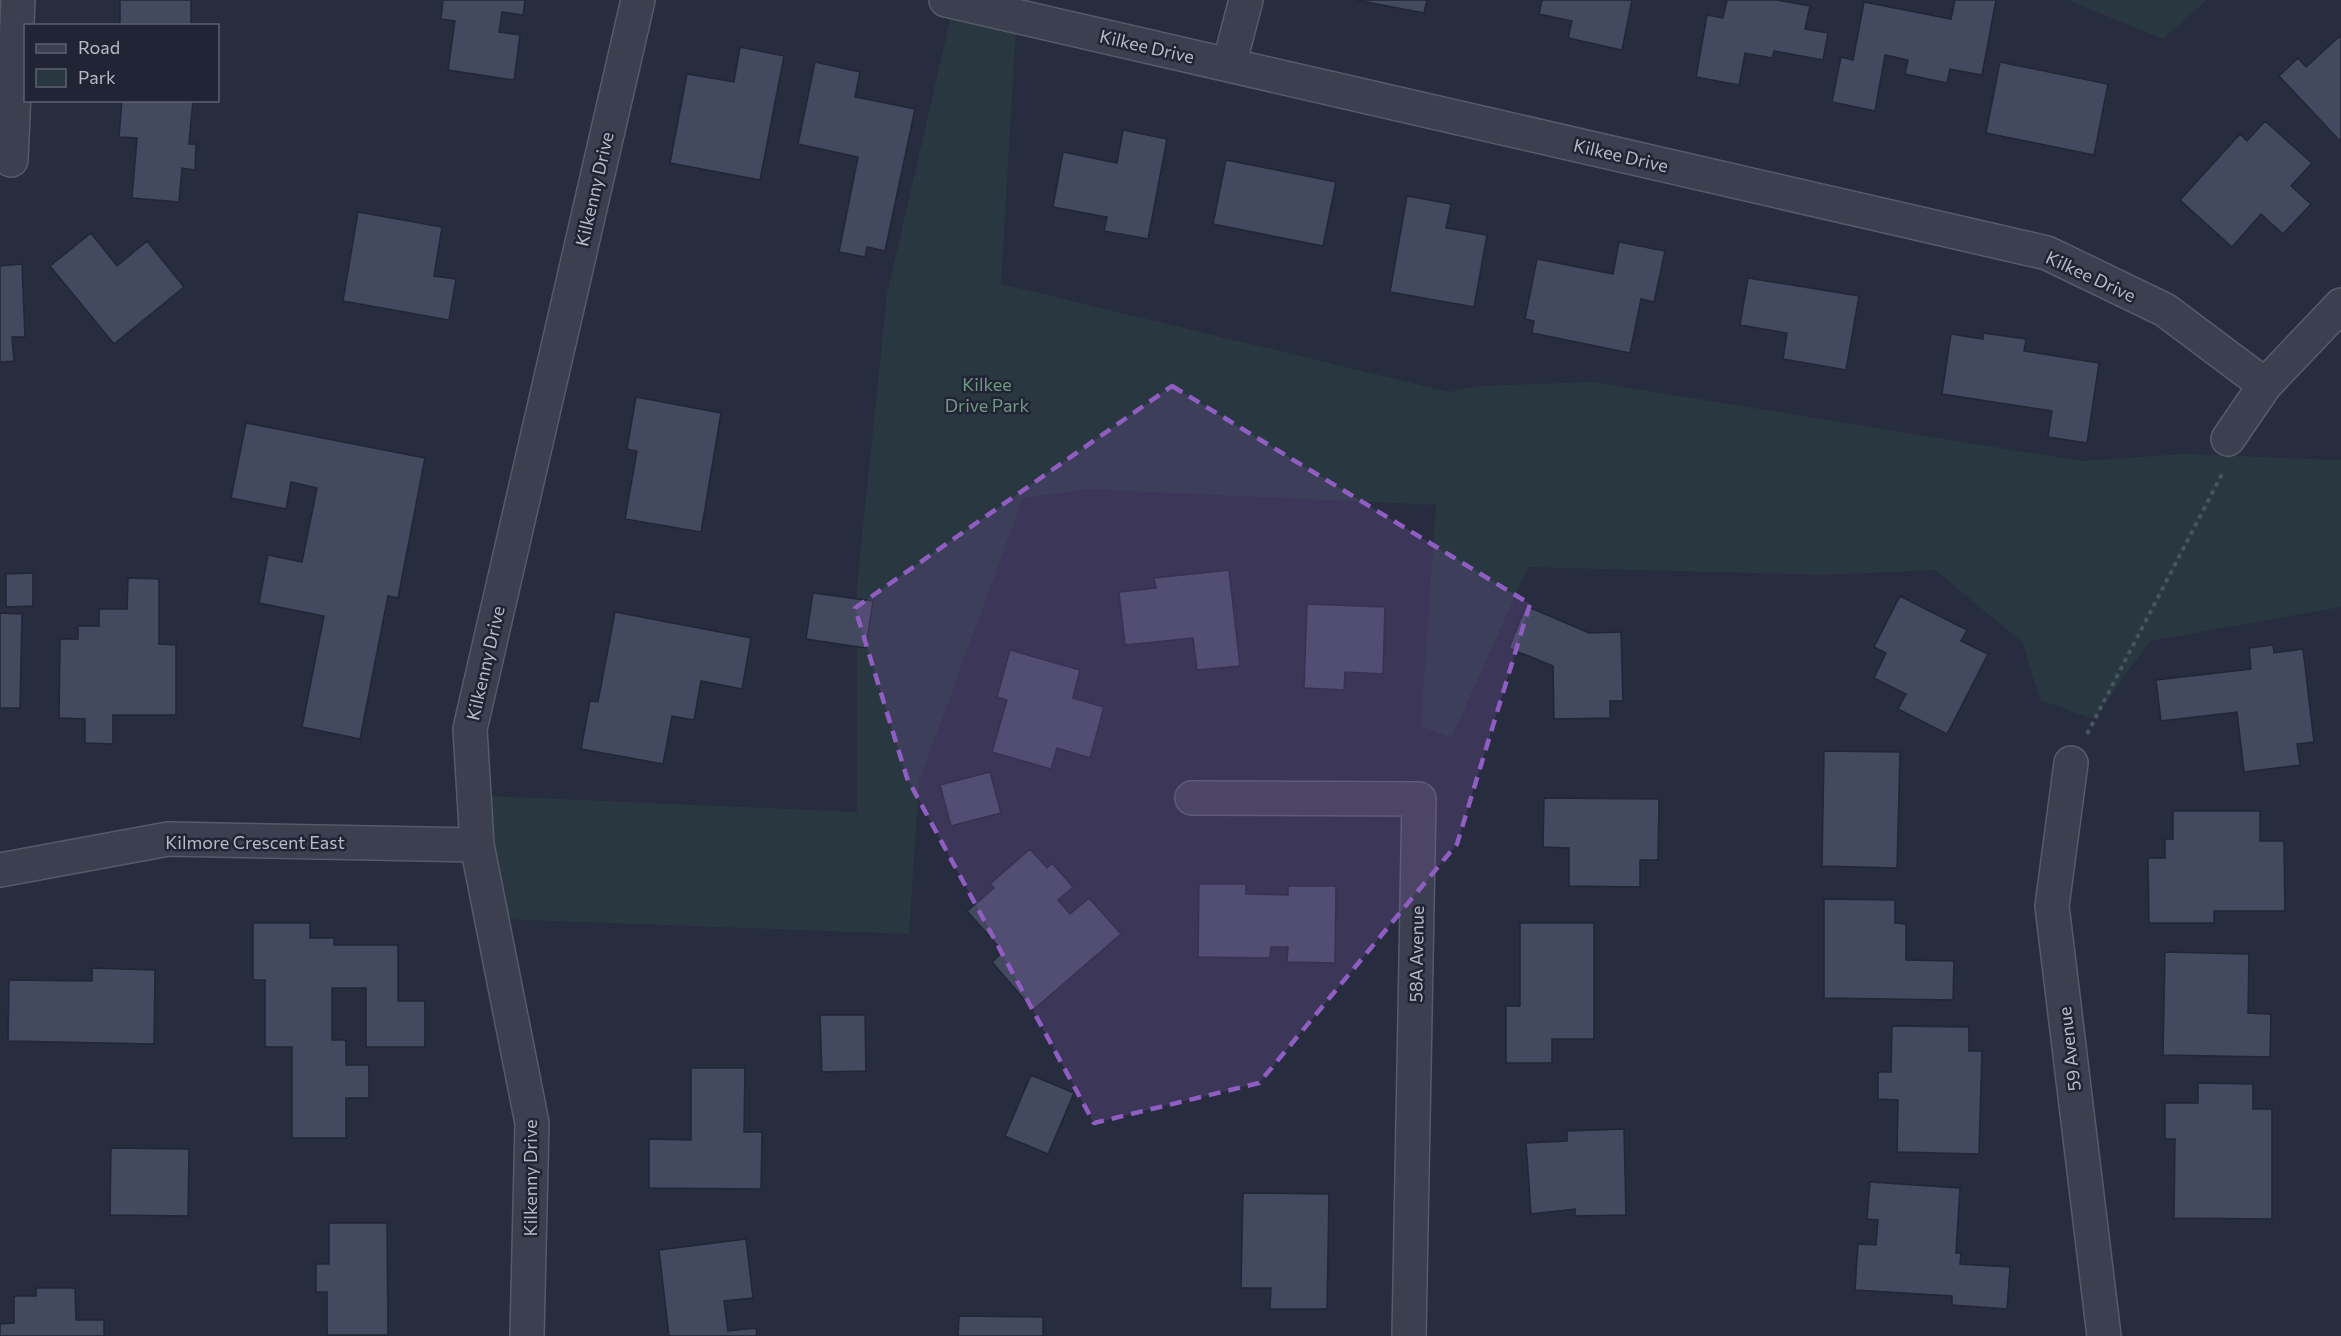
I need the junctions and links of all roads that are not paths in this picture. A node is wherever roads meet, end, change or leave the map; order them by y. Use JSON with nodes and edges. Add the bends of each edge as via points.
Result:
{"nodes":[{"id":1,"x":18,"y":0,"type":"edge"},
{"id":2,"x":638,"y":0,"type":"edge"},
{"id":3,"x":946,"y":0,"type":"edge"},
{"id":4,"x":1246,"y":0,"type":"edge"},
{"id":5,"x":1229,"y":65,"type":"junction"},
{"id":6,"x":10,"y":160,"type":"dead end"},
{"id":7,"x":2341,"y":305,"type":"edge"},
{"id":8,"x":2265,"y":385,"type":"junction"},
{"id":9,"x":2227,"y":454,"type":"road end"},
{"id":10,"x":2071,"y":763,"type":"dead end"},
{"id":11,"x":1192,"y":798,"type":"dead end"},
{"id":12,"x":477,"y":845,"type":"junction"},
{"id":13,"x":0,"y":870,"type":"edge"},
{"id":14,"x":527,"y":1336,"type":"edge"},
{"id":15,"x":1409,"y":1336,"type":"edge"},
{"id":16,"x":2104,"y":1336,"type":"edge"}],
"edges":[{"from":1,"to":6,"type":"street"},
{"from":2,"to":12,"type":"street","name":"Kilkenny Drive","via":[[470,729]]},
{"from":3,"to":5,"type":"street","name":"Kilkee Drive"},
{"from":4,"to":5,"type":"street"},
{"from":5,"to":8,"type":"street","name":"Kilkee Drive","via":[[2047,254],[2165,310]]},
{"from":7,"to":8,"type":"street"},
{"from":8,"to":9,"type":"street"},
{"from":10,"to":16,"type":"street","name":"59 Avenue","via":[[2052,906]]},
{"from":11,"to":15,"type":"street","name":"58A Avenue","via":[[1419,799]]},
{"from":12,"to":13,"type":"street","name":"Kilmore Crescent East","via":[[168,839]]},
{"from":12,"to":14,"type":"street","name":"Kilkenny Drive","via":[[532,1123]]}]}
